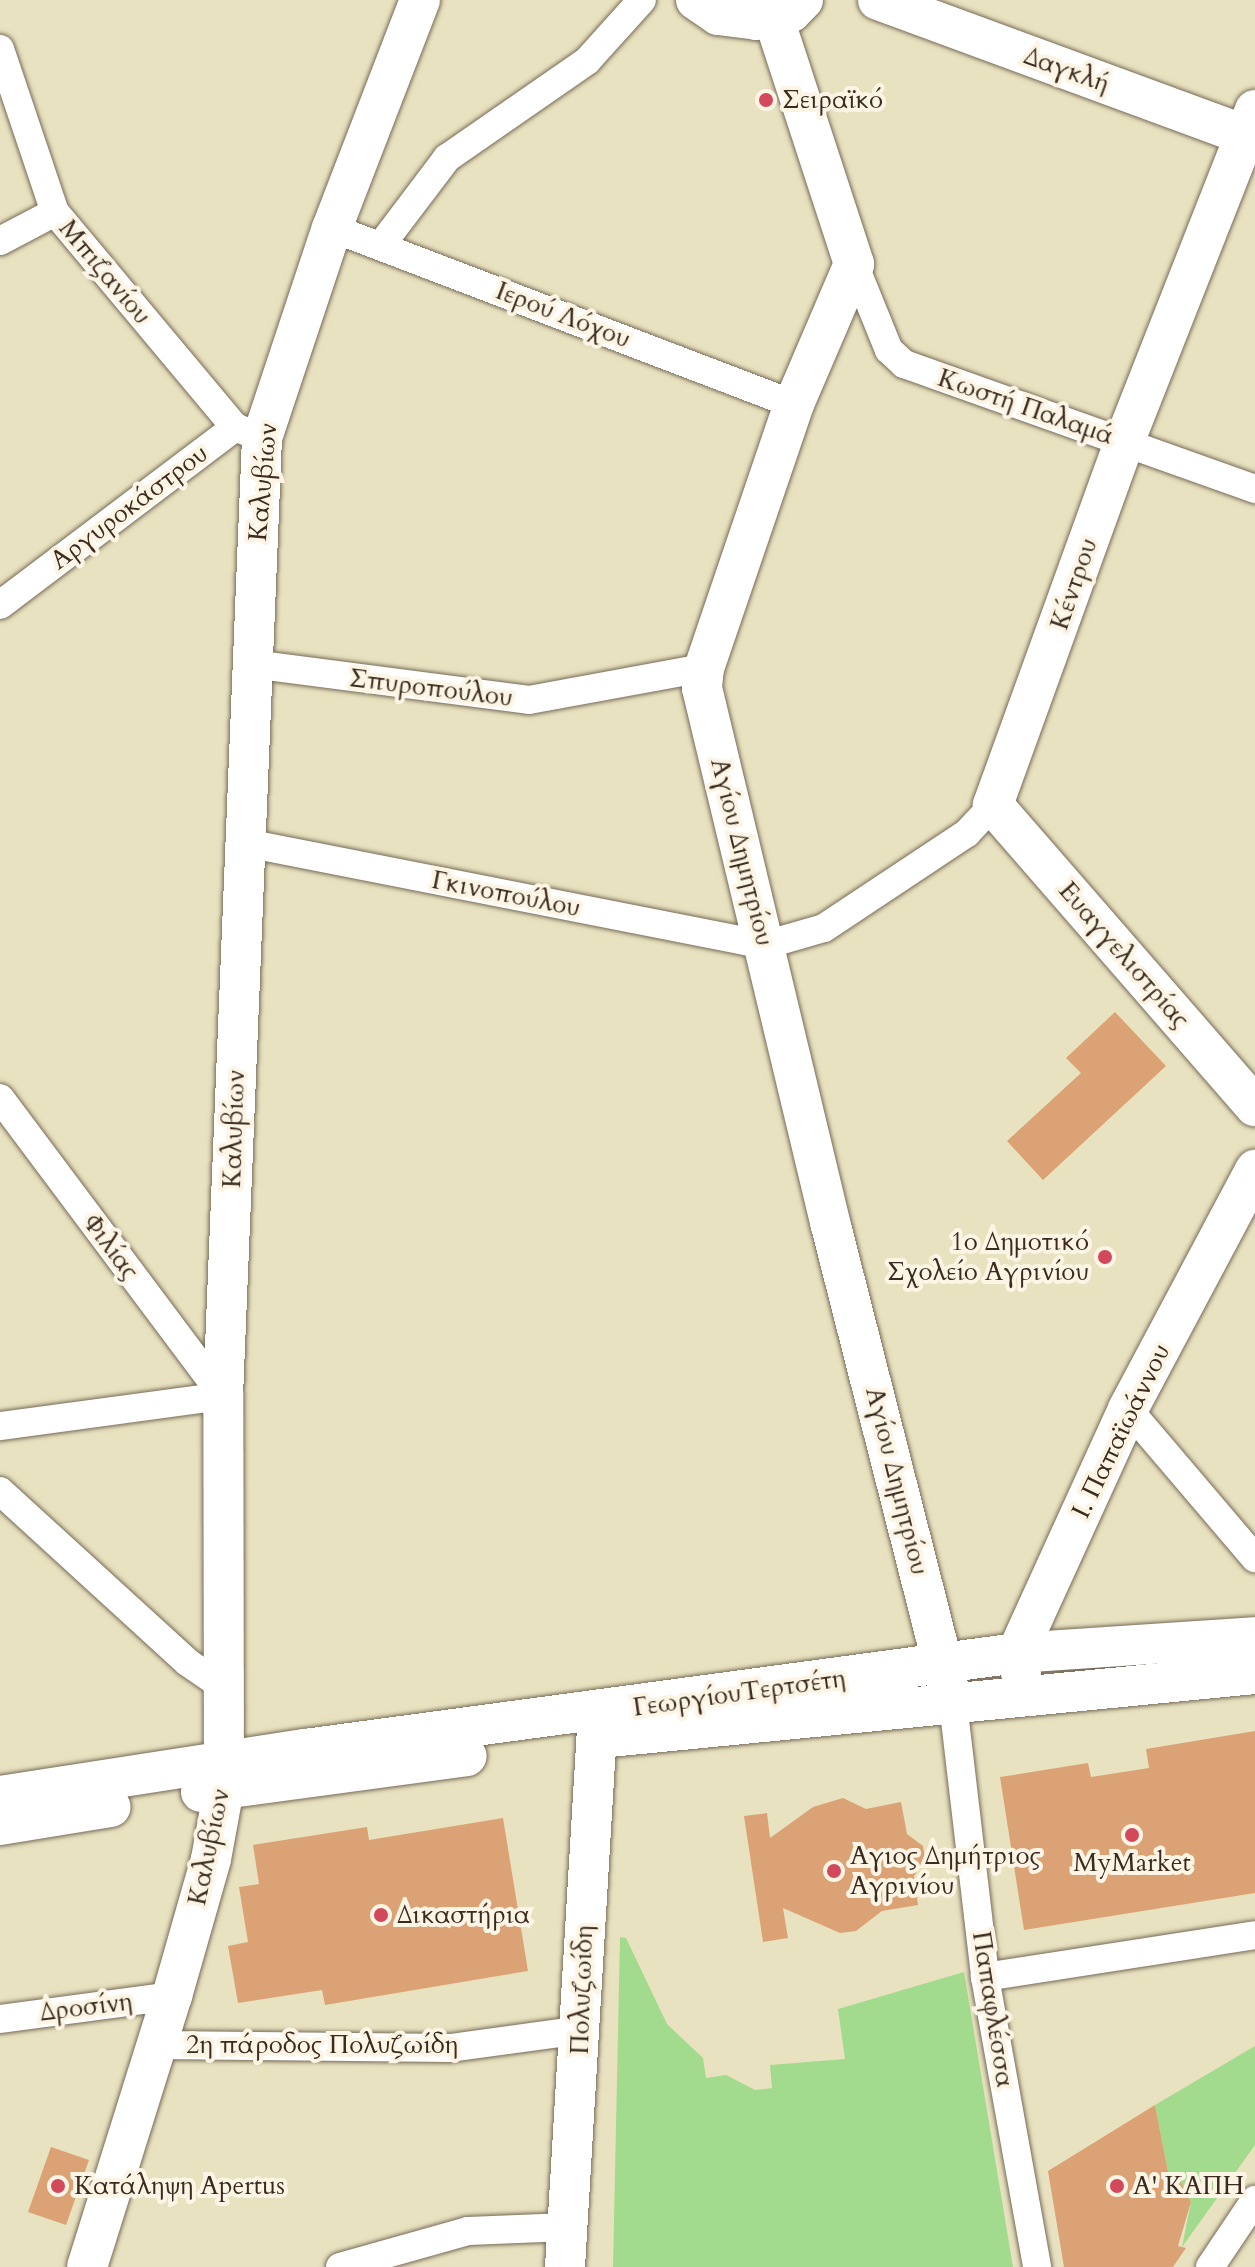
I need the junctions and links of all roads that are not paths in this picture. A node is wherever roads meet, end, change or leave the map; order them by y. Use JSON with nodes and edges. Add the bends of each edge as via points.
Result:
{"nodes":[{"id":1,"x":420,"y":0,"type":"edge"},
{"id":2,"x":642,"y":0,"type":"edge"},
{"id":3,"x":696,"y":0,"type":"edge"},
{"id":4,"x":878,"y":0,"type":"edge"},
{"id":5,"x":789,"y":10,"type":"edge"},
{"id":6,"x":0,"y":49,"type":"edge"},
{"id":7,"x":1252,"y":128,"type":"edge"},
{"id":8,"x":55,"y":212,"type":"junction"},
{"id":9,"x":332,"y":228,"type":"junction"},
{"id":10,"x":0,"y":241,"type":"edge"},
{"id":11,"x":382,"y":244,"type":"junction"},
{"id":12,"x":854,"y":264,"type":"junction"},
{"id":13,"x":794,"y":404,"type":"junction"},
{"id":14,"x":248,"y":433,"type":"junction"},
{"id":15,"x":1125,"y":440,"type":"junction"},
{"id":16,"x":1248,"y":478,"type":"edge"},
{"id":17,"x":0,"y":605,"type":"edge"},
{"id":18,"x":252,"y":664,"type":"junction"},
{"id":19,"x":704,"y":668,"type":"junction"},
{"id":20,"x":993,"y":805,"type":"junction"},
{"id":21,"x":246,"y":843,"type":"junction"},
{"id":22,"x":765,"y":945,"type":"junction"},
{"id":23,"x":0,"y":1098,"type":"edge"},
{"id":24,"x":1255,"y":1106,"type":"edge"},
{"id":25,"x":1255,"y":1170,"type":"edge"},
{"id":26,"x":223,"y":1396,"type":"junction"},
{"id":27,"x":1128,"y":1409,"type":"junction"},
{"id":28,"x":0,"y":1426,"type":"edge"},
{"id":29,"x":0,"y":1491,"type":"edge"},
{"id":30,"x":1255,"y":1558,"type":"edge"},
{"id":31,"x":1255,"y":1637,"type":"edge"},
{"id":32,"x":1017,"y":1653,"type":"junction"},
{"id":33,"x":942,"y":1665,"type":"junction"},
{"id":34,"x":1255,"y":1674,"type":"edge"},
{"id":35,"x":222,"y":1686,"type":"junction"},
{"id":36,"x":1026,"y":1700,"type":"junction"},
{"id":37,"x":953,"y":1703,"type":"junction"},
{"id":38,"x":598,"y":1725,"type":"junction"},
{"id":39,"x":225,"y":1775,"type":"junction"},
{"id":40,"x":0,"y":1796,"type":"edge"},
{"id":41,"x":0,"y":1825,"type":"edge"},
{"id":42,"x":1255,"y":1935,"type":"edge"},
{"id":43,"x":985,"y":1977,"type":"junction"},
{"id":44,"x":172,"y":1996,"type":"junction"},
{"id":45,"x":0,"y":2019,"type":"edge"},
{"id":46,"x":581,"y":2030,"type":"junction"},
{"id":47,"x":157,"y":2045,"type":"junction"},
{"id":48,"x":1255,"y":2200,"type":"edge"},
{"id":49,"x":568,"y":2227,"type":"junction"},
{"id":50,"x":87,"y":2267,"type":"edge"},
{"id":51,"x":340,"y":2267,"type":"edge"},
{"id":52,"x":565,"y":2267,"type":"edge"},
{"id":53,"x":1037,"y":2267,"type":"edge"},
{"id":54,"x":1210,"y":2267,"type":"edge"}],
"edges":[{"from":1,"to":9,"type":"street","name":"Καλυβίων"},
{"from":2,"to":11,"type":"street","via":[[587,61],[447,158]]},
{"from":3,"to":5,"type":"street","via":[[718,15]]},
{"from":4,"to":7,"type":"street","name":"Δαγκλή"},
{"from":5,"to":12,"type":"street"},
{"from":6,"to":8,"type":"street","name":"Μπιζανίου"},
{"from":7,"to":15,"type":"street","name":"Κέντρου"},
{"from":8,"to":10,"type":"street"},
{"from":8,"to":14,"type":"street","name":"Μπιζανίου"},
{"from":9,"to":11,"type":"street","name":"Ιερού Λόχου"},
{"from":9,"to":14,"type":"street","name":"Καλυβίων"},
{"from":11,"to":13,"type":"street","name":"Ιερού Λόχου"},
{"from":12,"to":13,"type":"street","name":"Αγίου Δημητρίου"},
{"from":12,"to":15,"type":"street","name":"Κωστή Παλαμά","via":[[889,350],[904,364]]},
{"from":13,"to":19,"type":"street","name":"Αγίου Δημητρίου"},
{"from":14,"to":17,"type":"street","name":"Αργυροκάστρου"},
{"from":14,"to":18,"type":"street","name":"Καλυβίων"},
{"from":15,"to":16,"type":"street","name":"Κωστή Παλαμά"},
{"from":15,"to":20,"type":"street","name":"Κέντρου"},
{"from":18,"to":19,"type":"street","name":"Σπυροπούλου","via":[[529,700]]},
{"from":18,"to":21,"type":"street","name":"Καλυβίων"},
{"from":19,"to":22,"type":"street","name":"Αγίου Δημητρίου","via":[[706,710]]},
{"from":20,"to":22,"type":"street","name":"Κέντρου","via":[[967,833],[824,928]]},
{"from":20,"to":24,"type":"street","name":"Ευαγγελιστρίας"},
{"from":21,"to":22,"type":"street","name":"Γκινοπούλου"},
{"from":21,"to":26,"type":"street","name":"Καλυβίων"},
{"from":22,"to":33,"type":"street","name":"Αγίου Δημητρίου"},
{"from":23,"to":26,"type":"street","name":"Φιλίας"},
{"from":25,"to":27,"type":"street","name":"Ι. Παπαϊωάννου"},
{"from":26,"to":28,"type":"street"},
{"from":26,"to":35,"type":"street","name":"Καλυβίων"},
{"from":27,"to":30,"type":"street"},
{"from":27,"to":32,"type":"street","name":"Ι. Παπαϊωάννου"},
{"from":29,"to":35,"type":"street","via":[[187,1662]]},
{"from":31,"to":32,"type":"street","name":"ΓεωργίουΤερτσέτη"},
{"from":32,"to":33,"type":"street","name":"ΓεωργίουΤερτσέτη"},
{"from":32,"to":36,"type":"street"},
{"from":33,"to":37,"type":"street","name":"Αγίου Δημητρίου"},
{"from":33,"to":38,"type":"street","name":"ΓεωργίουΤερτσέτη"},
{"from":34,"to":36,"type":"street","name":"ΓεωργίουΤερτσέτη"},
{"from":35,"to":39,"type":"street","name":"Καλυβίων"},
{"from":36,"to":37,"type":"street","name":"ΓεωργίουΤερτσέτη"},
{"from":37,"to":38,"type":"street","name":"ΓεωργίουΤερτσέτη"},
{"from":37,"to":43,"type":"street","name":"Παπαφλέσσα"},
{"from":38,"to":39,"type":"street","name":"ΓεωργίουΤερτσέτη"},
{"from":38,"to":46,"type":"street","name":"Πολυζωίδη"},
{"from":39,"to":40,"type":"street"},
{"from":39,"to":41,"type":"street"},
{"from":39,"to":44,"type":"street","name":"Καλυβίων","via":[[211,1859]]},
{"from":42,"to":43,"type":"street"},
{"from":43,"to":53,"type":"street","name":"Παπαφλέσσα"},
{"from":44,"to":45,"type":"street","name":"Δροσίνη"},
{"from":44,"to":47,"type":"street","name":"Καλυβίων"},
{"from":46,"to":47,"type":"street","name":"2η πάροδος Πολυζωίδη","via":[[450,2048]]},
{"from":46,"to":49,"type":"street","name":"Πολυζωίδη"},
{"from":47,"to":50,"type":"street","name":"Καλυβίων"},
{"from":48,"to":54,"type":"street"},
{"from":49,"to":51,"type":"street","via":[[468,2231]]},
{"from":49,"to":52,"type":"street","name":"Πολυζωίδη"}]}
